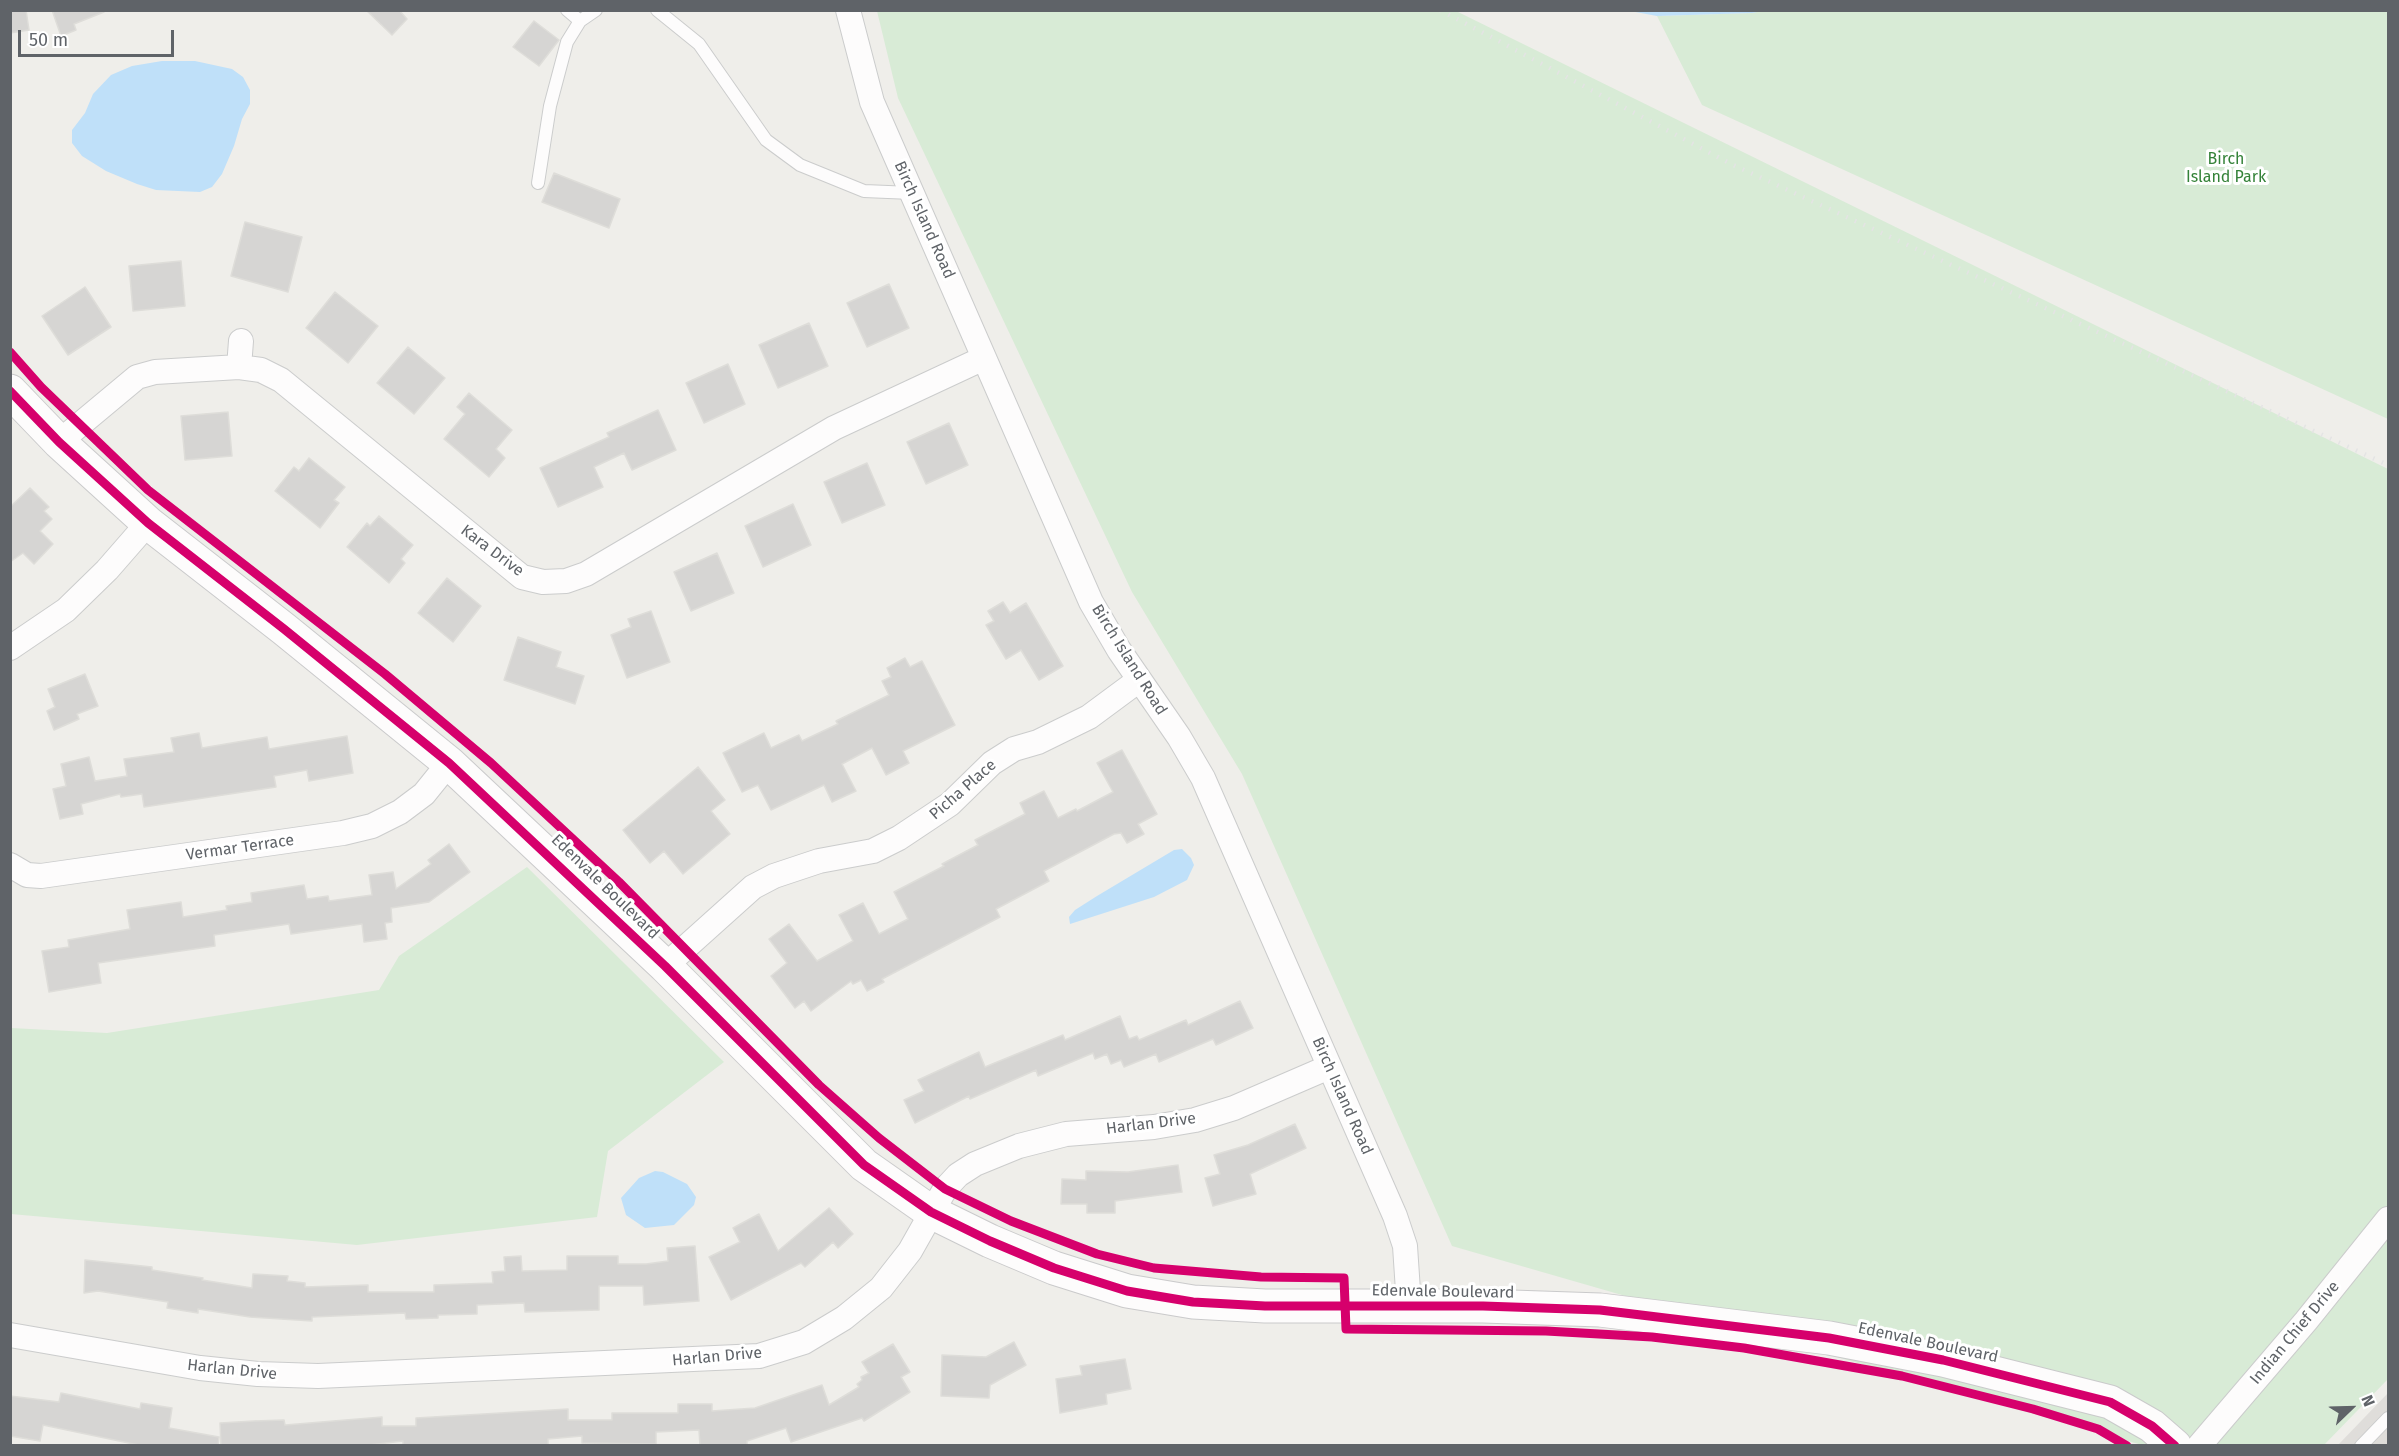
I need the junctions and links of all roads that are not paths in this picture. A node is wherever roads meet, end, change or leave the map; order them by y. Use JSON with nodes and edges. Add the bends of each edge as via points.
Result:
{"nodes":[{"id":1,"x":567,"y":10,"type":"edge"},
{"id":2,"x":596,"y":10,"type":"edge"},
{"id":3,"x":657,"y":10,"type":"edge"},
{"id":4,"x":848,"y":10,"type":"edge"},
{"id":5,"x":580,"y":21,"type":"junction"},
{"id":6,"x":538,"y":183,"type":"dead end"},
{"id":7,"x":912,"y":194,"type":"junction"},
{"id":8,"x":241,"y":341,"type":"dead end"},
{"id":9,"x":984,"y":358,"type":"junction"},
{"id":10,"x":238,"y":367,"type":"junction"},
{"id":11,"x":10,"y":391,"type":"edge"},
{"id":12,"x":59,"y":442,"type":"junction"},
{"id":13,"x":148,"y":523,"type":"junction"},
{"id":14,"x":10,"y":648,"type":"edge"},
{"id":15,"x":1139,"y":680,"type":"junction"},
{"id":16,"x":449,"y":763,"type":"junction"},
{"id":17,"x":20,"y":876,"type":"edge"},
{"id":18,"x":665,"y":966,"type":"junction"},
{"id":19,"x":1329,"y":1067,"type":"junction"},
{"id":20,"x":931,"y":1212,"type":"junction"},
{"id":21,"x":2388,"y":1219,"type":"edge"},
{"id":22,"x":1409,"y":1306,"type":"junction"},
{"id":23,"x":10,"y":1335,"type":"edge"},
{"id":24,"x":2388,"y":1418,"type":"edge"},
{"id":25,"x":2175,"y":1446,"type":"edge"},
{"id":26,"x":2199,"y":1446,"type":"edge"},
{"id":27,"x":2361,"y":1446,"type":"edge"}],
"edges":[{"from":1,"to":5,"type":"lane"},
{"from":2,"to":5,"type":"lane"},
{"from":3,"to":7,"type":"lane","via":[[699,44],[766,141],[800,165],[864,190]]},
{"from":4,"to":7,"type":"street","name":"Birch Island Road","via":[[872,102]]},
{"from":5,"to":6,"type":"lane","via":[[567,42],[558,69]]},
{"from":7,"to":9,"type":"street","name":"Birch Island Road"},
{"from":8,"to":10,"type":"street"},
{"from":9,"to":10,"type":"street","name":"Kara Drive","via":[[834,428],[567,588],[522,577],[281,380],[261,370]]},
{"from":9,"to":15,"type":"street","name":"Birch Island Road","via":[[1091,602]]},
{"from":10,"to":12,"type":"street","name":"Kara Drive","via":[[155,372],[137,377]]},
{"from":11,"to":12,"type":"street","name":"Edenvale Boulevard"},
{"from":12,"to":13,"type":"street","name":"Edenvale Boulevard"},
{"from":13,"to":14,"type":"street","via":[[66,610]]},
{"from":13,"to":16,"type":"street","name":"Edenvale Boulevard"},
{"from":15,"to":18,"type":"street","name":"Picha Place","via":[[1089,717],[1014,749],[992,763],[950,804],[899,838],[873,851],[819,861],[753,887]]},
{"from":15,"to":19,"type":"street","name":"Birch Island Road","via":[[1203,778]]},
{"from":16,"to":17,"type":"street","name":"Vermar Terrace","via":[[424,794],[372,826],[285,842]]},
{"from":16,"to":18,"type":"street","name":"Edenvale Boulevard"},
{"from":18,"to":20,"type":"street","name":"Edenvale Boulevard","via":[[864,1165]]},
{"from":19,"to":20,"type":"street","name":"Harlan Drive","via":[[1234,1108],[1195,1120],[1066,1134],[1019,1146],[958,1175]]},
{"from":19,"to":22,"type":"street","name":"Birch Island Road","via":[[1395,1216],[1405,1246]]},
{"from":20,"to":22,"type":"street","name":"Edenvale Boulevard","via":[[1053,1268],[1126,1291],[1193,1302],[1264,1306]]},
{"from":20,"to":23,"type":"street","name":"Harlan Drive","via":[[910,1251],[881,1288],[844,1318],[804,1342],[759,1356],[318,1376],[200,1368]]},
{"from":21,"to":26,"type":"street","name":"Indian Chief Drive"},
{"from":22,"to":25,"type":"street","name":"Edenvale Boulevard","via":[[1600,1310],[1829,1338],[1943,1360],[2110,1402],[2152,1426]]},
{"from":24,"to":27,"type":"lane"}]}
